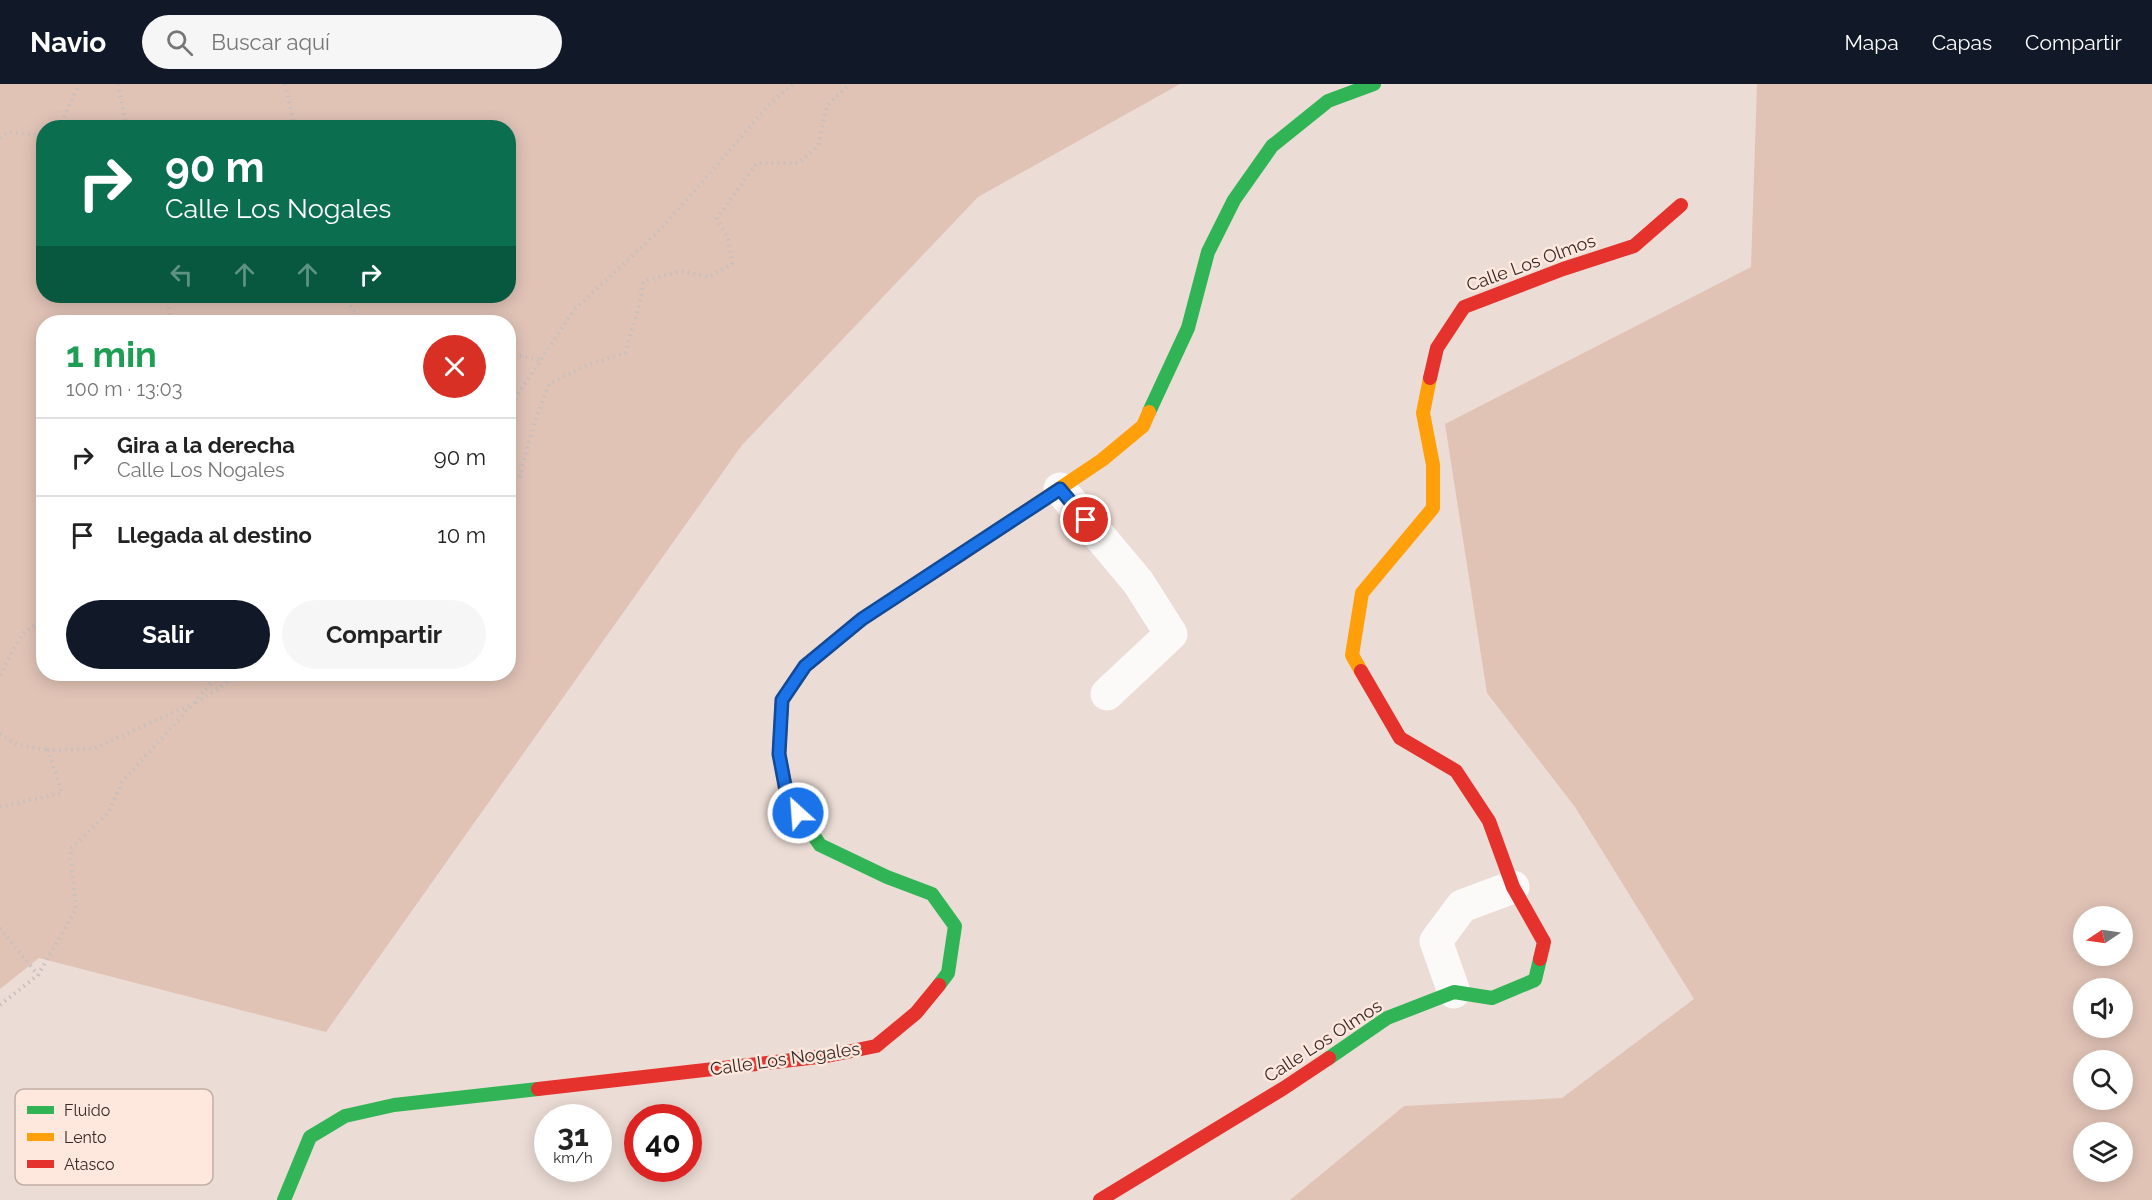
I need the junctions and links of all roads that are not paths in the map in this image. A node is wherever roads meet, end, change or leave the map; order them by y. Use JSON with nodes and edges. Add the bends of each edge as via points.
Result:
{"nodes":[{"id":1,"x":1374,"y":84,"type":"edge"},
{"id":2,"x":1681,"y":205,"type":"dead end"},
{"id":3,"x":1060,"y":489,"type":"junction"},
{"id":4,"x":1107,"y":694,"type":"dead end"},
{"id":5,"x":1513,"y":887,"type":"junction"},
{"id":6,"x":1454,"y":992,"type":"junction"},
{"id":7,"x":284,"y":1200,"type":"edge"},
{"id":8,"x":1100,"y":1200,"type":"edge"}],
"edges":[{"from":1,"to":3,"type":"street","name":"Calle Los Nogales","via":[[1328,101],[1272,146],[1234,200],[1208,252],[1188,328],[1143,426]]},
{"from":2,"to":5,"type":"street","name":"Calle Los Olmos","via":[[1634,246],[1464,307],[1437,348],[1423,413],[1433,465],[1433,508],[1362,593],[1352,656],[1400,738],[1456,771],[1489,821]]},
{"from":3,"to":4,"type":"street","via":[[1138,582],[1171,634]]},
{"from":3,"to":7,"type":"street","name":"Calle Los Nogales","via":[[862,619],[805,666],[782,700],[779,754],[787,796],[820,845],[932,894],[955,926],[948,974],[916,1013],[876,1046],[827,1056],[394,1105],[345,1116],[310,1137]]},
{"from":5,"to":6,"type":"street","via":[[1462,906],[1436,941]]},
{"from":5,"to":6,"type":"street","name":"Calle Los Olmos","via":[[1544,942],[1535,980],[1492,998]]},
{"from":6,"to":8,"type":"street","name":"Calle Los Olmos","via":[[1387,1018],[1284,1088]]}]}
